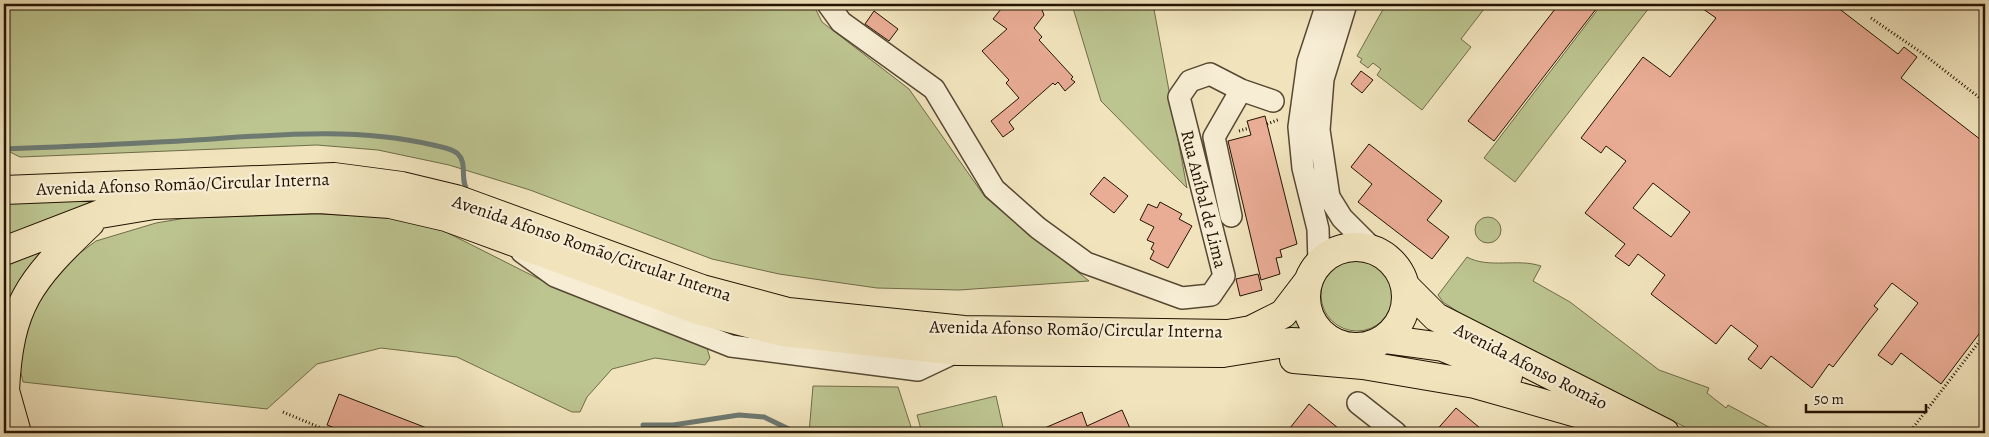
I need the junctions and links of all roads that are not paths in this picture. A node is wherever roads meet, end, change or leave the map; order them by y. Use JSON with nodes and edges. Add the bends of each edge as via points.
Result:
{"nodes":[{"id":1,"x":828,"y":4,"type":"edge"},
{"id":2,"x":1327,"y":4,"type":"edge"},
{"id":3,"x":1346,"y":4,"type":"edge"},
{"id":4,"x":1303,"y":86,"type":"junction"},
{"id":5,"x":1241,"y":90,"type":"junction"},
{"id":6,"x":1273,"y":101,"type":"junction"},
{"id":7,"x":1300,"y":127,"type":"junction"},
{"id":8,"x":4,"y":190,"type":"edge"},
{"id":9,"x":100,"y":214,"type":"junction"},
{"id":10,"x":1231,"y":216,"type":"dead end"},
{"id":11,"x":1374,"y":250,"type":"junction"},
{"id":12,"x":4,"y":251,"type":"edge"},
{"id":13,"x":1314,"y":271,"type":"junction"},
{"id":14,"x":1406,"y":286,"type":"junction"},
{"id":15,"x":1384,"y":339,"type":"junction"},
{"id":16,"x":1338,"y":344,"type":"junction"},
{"id":17,"x":1223,"y":353,"type":"junction"},
{"id":18,"x":4,"y":389,"type":"edge"},
{"id":19,"x":1358,"y":402,"type":"dead end"},
{"id":20,"x":1584,"y":415,"type":"junction"},
{"id":21,"x":17,"y":433,"type":"edge"},
{"id":22,"x":1396,"y":433,"type":"edge"},
{"id":23,"x":1620,"y":433,"type":"edge"},
{"id":24,"x":1665,"y":433,"type":"edge"}],
"edges":[{"from":1,"to":5,"type":"street","name":"Rua Aníbal de Lima","via":[[841,22],[934,89],[994,189],[1038,228],[1086,263],[1182,298],[1211,295],[1224,276],[1179,98],[1190,81],[1210,74]]},
{"from":2,"to":4,"type":"street"},
{"from":3,"to":11,"type":"street","via":[[1323,79],[1319,130],[1329,197],[1342,218]]},
{"from":4,"to":6,"type":"street"},
{"from":4,"to":7,"type":"street"},
{"from":5,"to":6,"type":"street","name":"Rua Aníbal de Lima"},
{"from":5,"to":10,"type":"street","via":[[1214,137]]},
{"from":6,"to":7,"type":"street"},
{"from":7,"to":13,"type":"street","via":[[1303,168],[1318,229]]},
{"from":8,"to":13,"type":"main road","name":"Avenida Afonso Romão/Circular Interna","via":[[334,177],[402,186],[456,198],[702,290],[788,312],[964,330],[1228,334],[1251,330],[1283,314]]},
{"from":9,"to":12,"type":"main road","name":"Avenida Afonso Romão/Circular Interna"},
{"from":9,"to":17,"type":"main road","name":"Avenida Afonso Romão/Circular Interna","via":[[154,205],[319,199],[390,204],[446,217],[499,235],[701,311],[782,332],[958,351]]},
{"from":9,"to":18,"type":"main road","via":[[52,260],[25,295],[8,346]]},
{"from":11,"to":13,"type":"main road","via":[[1345,248],[1331,254]]},
{"from":11,"to":14,"type":"main road","via":[[1388,258],[1400,271]]},
{"from":13,"to":16,"type":"main road","via":[[1306,295],[1308,310],[1314,324]]},
{"from":14,"to":15,"type":"main road","via":[[1403,316]]},
{"from":14,"to":24,"type":"main road","name":"Avenida Afonso Romão","via":[[1436,317]]},
{"from":15,"to":16,"type":"main road","via":[[1369,346]]},
{"from":15,"to":20,"type":"main road","name":"Avenida Afonso Romão","via":[[1443,348],[1482,363]]},
{"from":16,"to":17,"type":"main road","name":"Avenida Afonso Romão/Circular Interna","via":[[1291,342]]},
{"from":17,"to":20,"type":"main road","via":[[1363,365],[1466,382]]},
{"from":18,"to":21,"type":"main road"},
{"from":19,"to":22,"type":"street"},
{"from":20,"to":23,"type":"main road","name":"Avenida Afonso Romão"}]}
